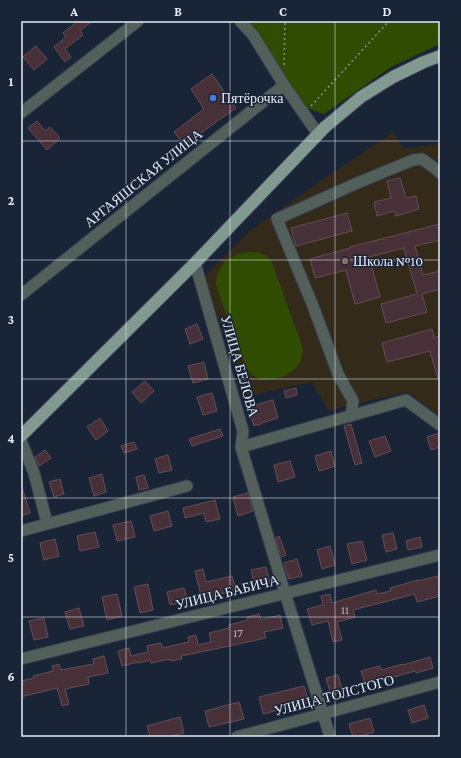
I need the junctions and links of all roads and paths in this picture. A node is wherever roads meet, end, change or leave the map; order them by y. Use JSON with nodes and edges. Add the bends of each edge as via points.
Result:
{"nodes":[{"id":1,"x":138,"y":21,"type":"edge"},
{"id":2,"x":240,"y":21,"type":"edge"},
{"id":3,"x":285,"y":21,"type":"edge"},
{"id":4,"x":389,"y":21,"type":"edge"},
{"id":5,"x":440,"y":56,"type":"edge"},
{"id":6,"x":284,"y":85,"type":"junction"},
{"id":7,"x":21,"y":113,"type":"edge"},
{"id":8,"x":304,"y":113,"type":"junction"},
{"id":9,"x":318,"y":134,"type":"junction"},
{"id":10,"x":440,"y":173,"type":"edge"},
{"id":11,"x":195,"y":263,"type":"junction"},
{"id":12,"x":21,"y":295,"type":"edge"},
{"id":13,"x":351,"y":416,"type":"junction"},
{"id":14,"x":440,"y":425,"type":"edge"},
{"id":15,"x":21,"y":436,"type":"edge"},
{"id":16,"x":21,"y":441,"type":"edge"},
{"id":17,"x":241,"y":447,"type":"junction"},
{"id":18,"x":187,"y":486,"type":"dead end"},
{"id":19,"x":47,"y":524,"type":"junction"},
{"id":20,"x":21,"y":530,"type":"edge"},
{"id":21,"x":440,"y":554,"type":"edge"},
{"id":22,"x":285,"y":593,"type":"junction"},
{"id":23,"x":21,"y":659,"type":"edge"},
{"id":24,"x":440,"y":682,"type":"edge"},
{"id":25,"x":323,"y":714,"type":"junction"},
{"id":26,"x":237,"y":737,"type":"edge"},
{"id":27,"x":330,"y":737,"type":"edge"}],
"edges":[{"from":1,"to":7,"type":"street"},
{"from":2,"to":6,"type":"street","via":[[253,35]]},
{"from":3,"to":6,"type":"path"},
{"from":4,"to":8,"type":"path"},
{"from":5,"to":9,"type":"main road","via":[[387,81],[361,97]]},
{"from":6,"to":8,"type":"street"},
{"from":6,"to":12,"type":"street","name":"АРГАЯШСКАЯ УЛИЦА"},
{"from":8,"to":9,"type":"street"},
{"from":9,"to":11,"type":"main road"},
{"from":10,"to":13,"type":"street","via":[[422,159],[413,160],[277,220],[338,374],[353,401]]},
{"from":11,"to":15,"type":"main road"},
{"from":11,"to":17,"type":"street","name":"УЛИЦА БЕЛОВА","via":[[244,431]]},
{"from":13,"to":14,"type":"street","via":[[406,400]]},
{"from":13,"to":17,"type":"street"},
{"from":16,"to":19,"type":"street","via":[[34,473]]},
{"from":17,"to":22,"type":"street","name":"УЛИЦА БЕЛОВА"},
{"from":18,"to":19,"type":"street"},
{"from":19,"to":20,"type":"street"},
{"from":21,"to":22,"type":"street","name":"УЛИЦА БАБИЧА"},
{"from":22,"to":23,"type":"street","name":"УЛИЦА БАБИЧА"},
{"from":22,"to":25,"type":"street","name":"УЛИЦА БЕЛОВА"},
{"from":24,"to":25,"type":"street","name":"УЛИЦА ТОЛСТОГО"},
{"from":25,"to":26,"type":"street","name":"УЛИЦА ТОЛСТОГО"},
{"from":25,"to":27,"type":"street","name":"УЛИЦА БЕЛОВА"}]}
